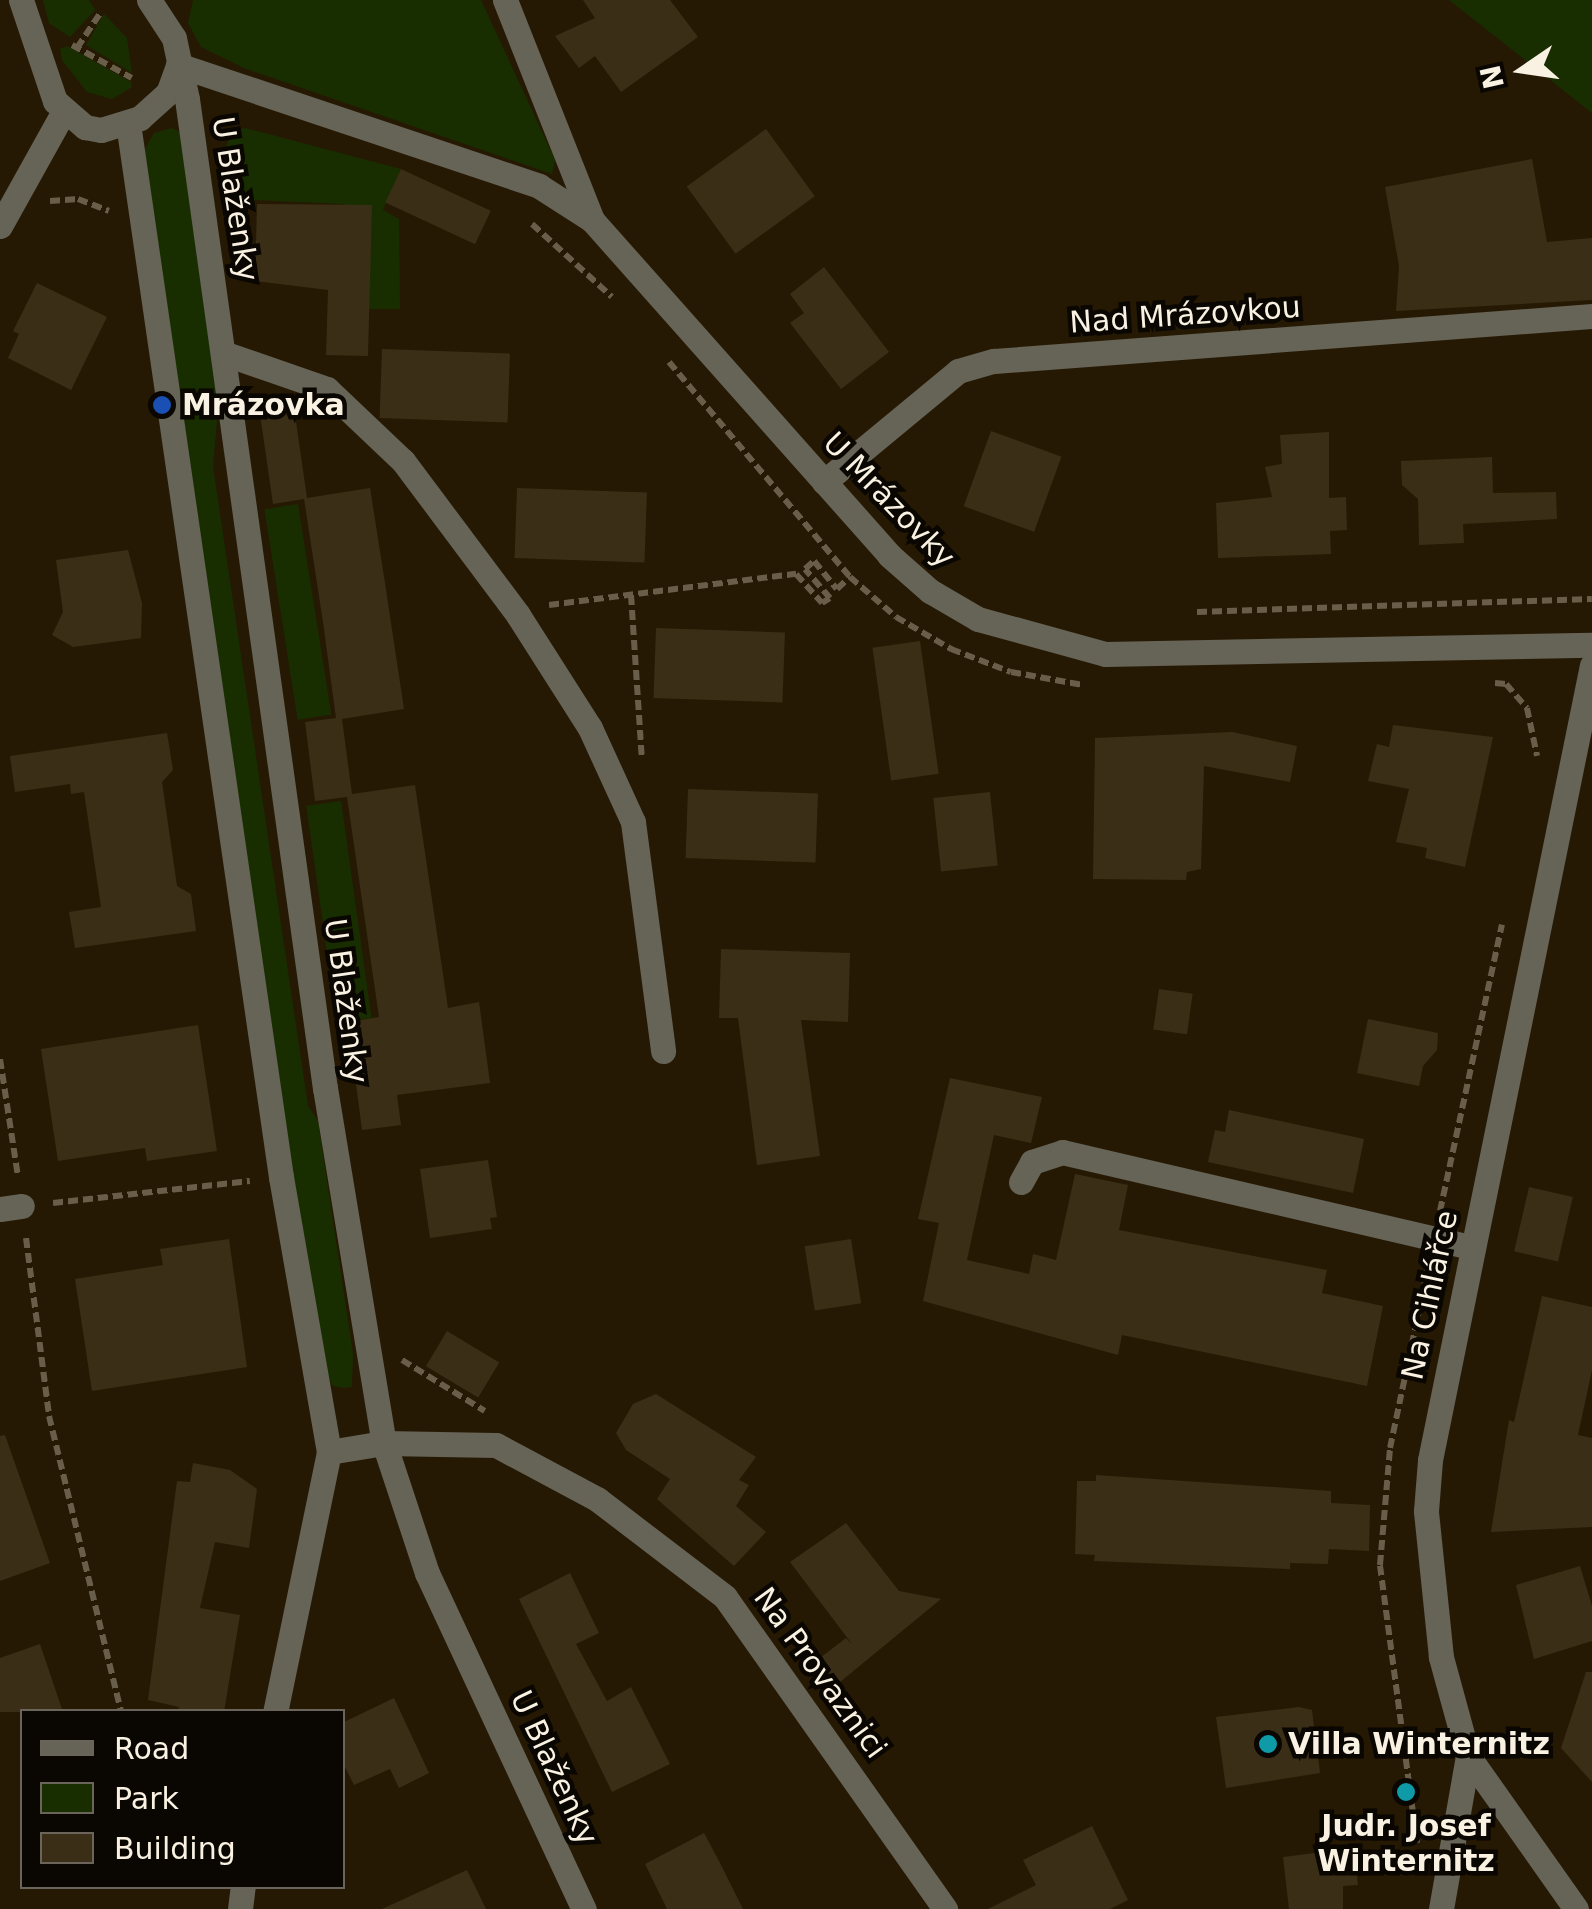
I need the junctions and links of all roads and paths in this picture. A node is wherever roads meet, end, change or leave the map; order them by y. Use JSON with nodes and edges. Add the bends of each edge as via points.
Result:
{"nodes":[{"id":1,"x":20,"y":0,"type":"edge"},
{"id":2,"x":148,"y":0,"type":"edge"},
{"id":3,"x":505,"y":0,"type":"edge"},
{"id":4,"x":101,"y":12,"type":"dead end"},
{"id":5,"x":65,"y":42,"type":"dead end"},
{"id":6,"x":76,"y":48,"type":"junction"},
{"id":7,"x":178,"y":65,"type":"junction"},
{"id":8,"x":132,"y":78,"type":"dead end"},
{"id":9,"x":63,"y":113,"type":"junction"},
{"id":10,"x":128,"y":123,"type":"junction"},
{"id":11,"x":523,"y":216,"type":"dead end"},
{"id":12,"x":592,"y":220,"type":"junction"},
{"id":13,"x":0,"y":226,"type":"edge"},
{"id":14,"x":622,"y":307,"type":"dead end"},
{"id":15,"x":1592,"y":316,"type":"edge"},
{"id":16,"x":660,"y":352,"type":"dead end"},
{"id":17,"x":226,"y":354,"type":"junction"},
{"id":18,"x":824,"y":482,"type":"junction"},
{"id":19,"x":850,"y":578,"type":"junction"},
{"id":20,"x":631,"y":596,"type":"junction"},
{"id":21,"x":1592,"y":599,"type":"edge"},
{"id":22,"x":552,"y":604,"type":"dead end"},
{"id":23,"x":1197,"y":612,"type":"dead end"},
{"id":24,"x":1592,"y":645,"type":"edge"},
{"id":25,"x":1592,"y":665,"type":"edge"},
{"id":26,"x":1489,"y":682,"type":"dead end"},
{"id":27,"x":1101,"y":686,"type":"dead end"},
{"id":28,"x":644,"y":775,"type":"dead end"},
{"id":29,"x":1533,"y":777,"type":"dead end"},
{"id":30,"x":1504,"y":912,"type":"dead end"},
{"id":31,"x":663,"y":1051,"type":"dead end"},
{"id":32,"x":0,"y":1059,"type":"edge"},
{"id":33,"x":1021,"y":1182,"type":"dead end"},
{"id":34,"x":210,"y":1186,"type":"dead end"},
{"id":35,"x":11,"y":1207,"type":"edge"},
{"id":36,"x":1434,"y":1240,"type":"junction"},
{"id":37,"x":1474,"y":1248,"type":"junction"},
{"id":38,"x":392,"y":1352,"type":"dead end"},
{"id":39,"x":494,"y":1417,"type":"dead end"},
{"id":40,"x":384,"y":1443,"type":"junction"},
{"id":41,"x":329,"y":1452,"type":"junction"},
{"id":42,"x":120,"y":1709,"type":"edge"},
{"id":43,"x":276,"y":1709,"type":"edge"},
{"id":44,"x":1468,"y":1756,"type":"junction"},
{"id":45,"x":1418,"y":1862,"type":"dead end"},
{"id":46,"x":584,"y":1909,"type":"edge"},
{"id":47,"x":945,"y":1909,"type":"edge"},
{"id":48,"x":1441,"y":1909,"type":"edge"},
{"id":49,"x":1576,"y":1909,"type":"edge"}],
"edges":[{"from":1,"to":9,"type":"street"},
{"from":2,"to":7,"type":"street","via":[[170,26]]},
{"from":3,"to":12,"type":"street","name":"U Mrázovky"},
{"from":4,"to":6,"type":"path"},
{"from":5,"to":6,"type":"path"},
{"from":6,"to":8,"type":"path"},
{"from":7,"to":10,"type":"street","via":[[168,93]]},
{"from":7,"to":12,"type":"street","name":"U Mrázovky","via":[[539,186]]},
{"from":7,"to":17,"type":"street","name":"U Blaženky"},
{"from":9,"to":10,"type":"street","via":[[93,130]]},
{"from":9,"to":13,"type":"street"},
{"from":10,"to":41,"type":"street","via":[[281,1177]]},
{"from":11,"to":14,"type":"path"},
{"from":12,"to":18,"type":"street","name":"U Mrázovky"},
{"from":15,"to":18,"type":"street","name":"Nad Mrázovkou","via":[[994,361],[958,371]]},
{"from":16,"to":19,"type":"path"},
{"from":17,"to":31,"type":"street","via":[[327,389],[403,462],[518,615],[590,728],[632,822]]},
{"from":17,"to":40,"type":"street","name":"U Blaženky","via":[[324,1088]]},
{"from":18,"to":24,"type":"street","name":"U Mrázovky","via":[[930,591],[978,619],[1072,649],[1105,654]]},
{"from":19,"to":20,"type":"path","via":[[837,589],[814,561],[805,570],[830,598],[822,604],[796,574]]},
{"from":19,"to":27,"type":"path","via":[[896,617],[951,649],[1011,672]]},
{"from":20,"to":22,"type":"path"},
{"from":20,"to":28,"type":"path"},
{"from":21,"to":23,"type":"path"},
{"from":25,"to":37,"type":"street","name":"Na Cihlářce"},
{"from":26,"to":29,"type":"path","via":[[1506,684],[1527,708],[1536,735]]},
{"from":30,"to":36,"type":"path"},
{"from":32,"to":35,"type":"path"},
{"from":33,"to":36,"type":"street","via":[[1032,1162],[1062,1152]]},
{"from":34,"to":35,"type":"path"},
{"from":35,"to":42,"type":"path","via":[[49,1416]]},
{"from":36,"to":37,"type":"street"},
{"from":36,"to":45,"type":"path","via":[[1390,1448],[1380,1564]]},
{"from":37,"to":44,"type":"street","name":"Na Cihlářce","via":[[1430,1460],[1426,1512],[1441,1657]]},
{"from":38,"to":39,"type":"path"},
{"from":40,"to":41,"type":"street","name":"Na Provaznici"},
{"from":40,"to":46,"type":"street","name":"U Blaženky","via":[[428,1574]]},
{"from":40,"to":47,"type":"street","name":"Na Provaznici","via":[[496,1445],[597,1498],[725,1597]]},
{"from":41,"to":43,"type":"street"},
{"from":44,"to":48,"type":"street"},
{"from":44,"to":49,"type":"street","name":"Na Cihlářce"}]}
